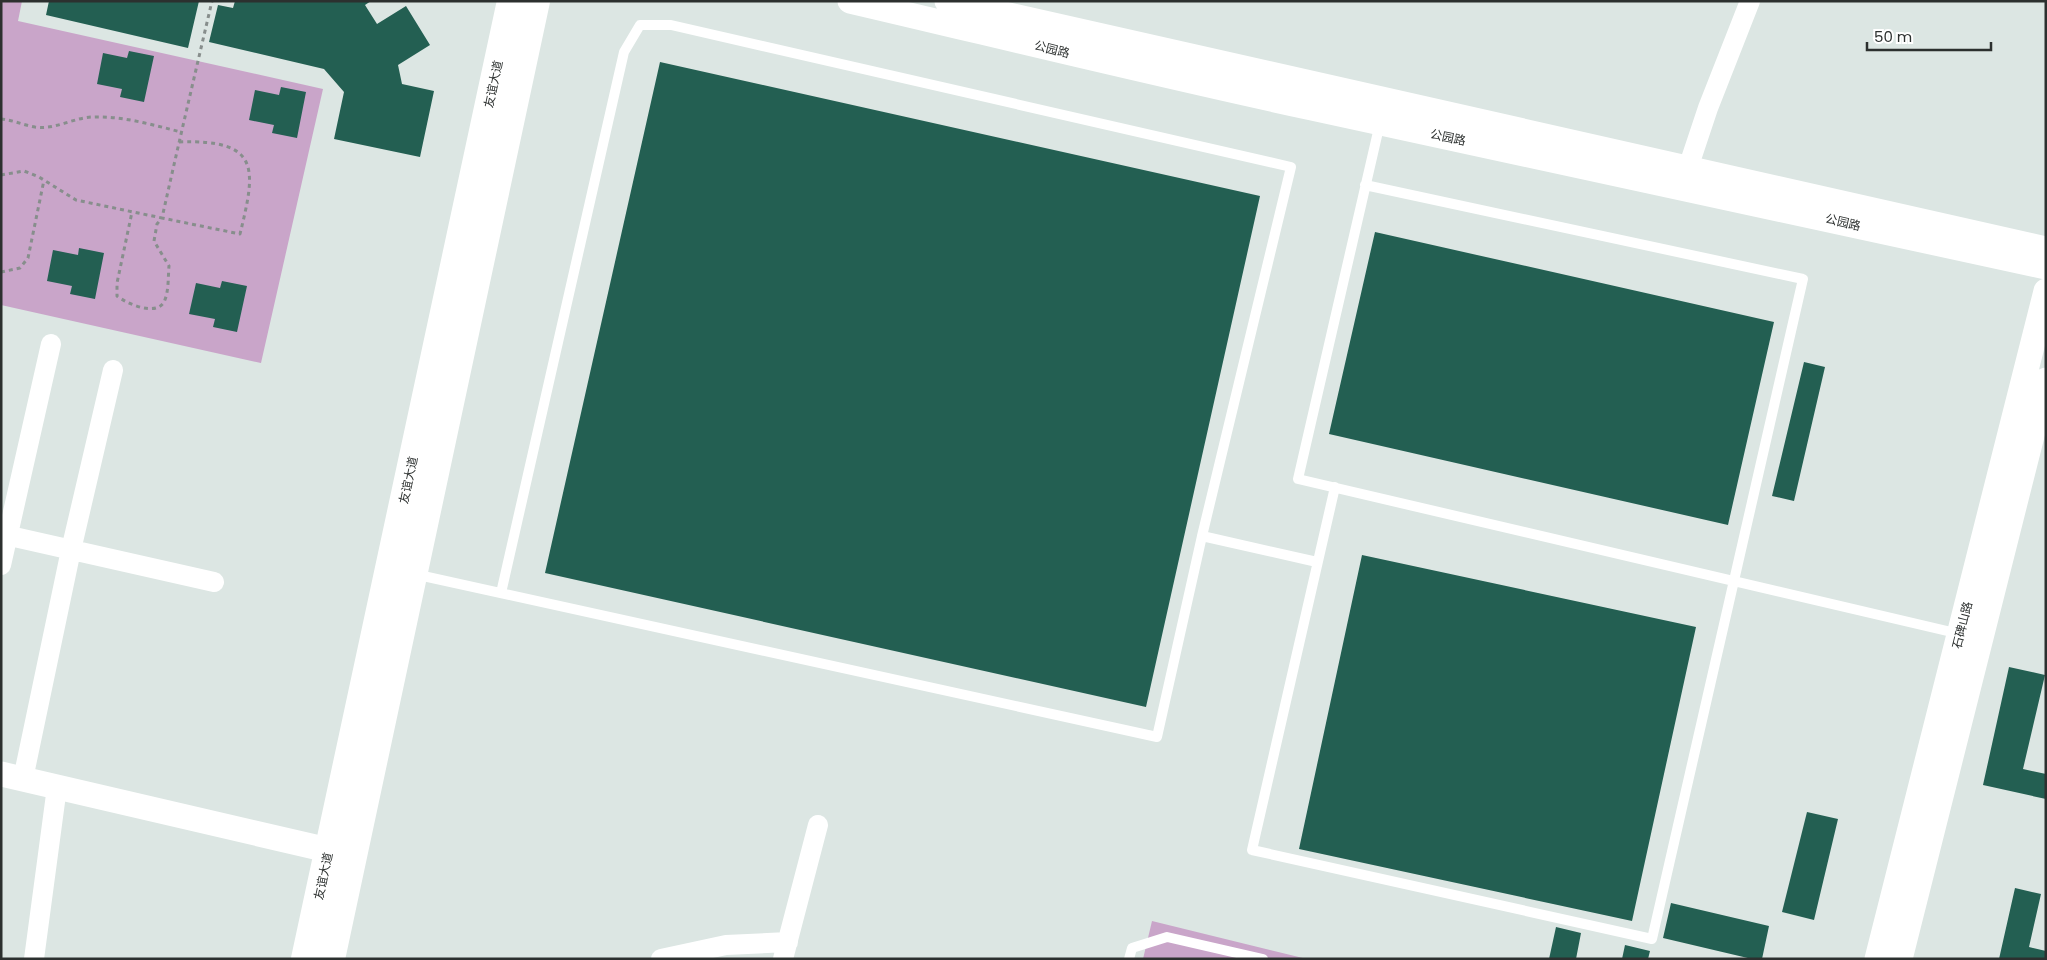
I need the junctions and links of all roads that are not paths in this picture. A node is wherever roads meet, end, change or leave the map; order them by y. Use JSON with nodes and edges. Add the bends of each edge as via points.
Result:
{"nodes":[{"id":1,"x":511,"y":1,"type":"edge"},
{"id":2,"x":536,"y":1,"type":"edge"},
{"id":3,"x":850,"y":1,"type":"edge"},
{"id":4,"x":947,"y":1,"type":"edge"},
{"id":5,"x":1750,"y":1,"type":"edge"},
{"id":6,"x":1380,"y":122,"type":"junction"},
{"id":7,"x":1688,"y":168,"type":"junction"},
{"id":8,"x":1365,"y":185,"type":"junction"},
{"id":9,"x":2046,"y":249,"type":"edge"},
{"id":10,"x":2046,"y":268,"type":"edge"},
{"id":11,"x":2046,"y":291,"type":"edge"},
{"id":12,"x":52,"y":344,"type":"dead end"},
{"id":13,"x":113,"y":370,"type":"dead end"},
{"id":14,"x":2046,"y":380,"type":"edge"},
{"id":15,"x":1335,"y":487,"type":"junction"},
{"id":16,"x":5,"y":535,"type":"edge"},
{"id":17,"x":1202,"y":536,"type":"junction"},
{"id":18,"x":71,"y":550,"type":"junction"},
{"id":19,"x":1317,"y":562,"type":"junction"},
{"id":20,"x":1,"y":565,"type":"edge"},
{"id":21,"x":413,"y":574,"type":"junction"},
{"id":22,"x":1736,"y":581,"type":"junction"},
{"id":23,"x":214,"y":582,"type":"dead end"},
{"id":24,"x":501,"y":593,"type":"junction"},
{"id":25,"x":1970,"y":636,"type":"junction"},
{"id":26,"x":12,"y":776,"type":"edge"},
{"id":27,"x":57,"y":787,"type":"junction"},
{"id":28,"x":818,"y":825,"type":"dead end"},
{"id":29,"x":328,"y":850,"type":"junction"},
{"id":30,"x":785,"y":950,"type":"edge"},
{"id":31,"x":34,"y":959,"type":"edge"},
{"id":32,"x":305,"y":959,"type":"edge"},
{"id":33,"x":331,"y":959,"type":"edge"},
{"id":34,"x":661,"y":959,"type":"edge"},
{"id":35,"x":1129,"y":959,"type":"edge"},
{"id":36,"x":1263,"y":959,"type":"edge"},
{"id":37,"x":1877,"y":959,"type":"edge"},
{"id":38,"x":1900,"y":959,"type":"edge"}],
"edges":[{"from":1,"to":29,"type":"main road","name":"友谊大道"},
{"from":2,"to":21,"type":"main road","name":"友谊大道"},
{"from":3,"to":6,"type":"street","name":"公园路","via":[[1098,61]]},
{"from":4,"to":7,"type":"street"},
{"from":5,"to":7,"type":"street"},
{"from":6,"to":8,"type":"lane"},
{"from":6,"to":10,"type":"street","name":"公园路"},
{"from":7,"to":9,"type":"street"},
{"from":8,"to":15,"type":"lane","via":[[1298,479]]},
{"from":8,"to":22,"type":"lane","via":[[1803,279]]},
{"from":11,"to":25,"type":"street","name":"石碑山路"},
{"from":12,"to":16,"type":"street"},
{"from":13,"to":18,"type":"street"},
{"from":14,"to":25,"type":"street"},
{"from":15,"to":19,"type":"lane"},
{"from":15,"to":22,"type":"lane"},
{"from":16,"to":18,"type":"street"},
{"from":16,"to":20,"type":"street"},
{"from":17,"to":19,"type":"lane"},
{"from":17,"to":24,"type":"lane","via":[[1157,737]]},
{"from":17,"to":24,"type":"lane","via":[[1291,167],[671,25],[640,25],[624,52]]},
{"from":18,"to":23,"type":"street"},
{"from":18,"to":26,"type":"street"},
{"from":19,"to":22,"type":"lane","via":[[1252,850],[1652,939]]},
{"from":21,"to":24,"type":"lane"},
{"from":21,"to":33,"type":"main road","name":"友谊大道"},
{"from":22,"to":25,"type":"lane"},
{"from":25,"to":37,"type":"street","name":"石碑山路"},
{"from":25,"to":38,"type":"street"},
{"from":26,"to":27,"type":"street"},
{"from":27,"to":29,"type":"street"},
{"from":27,"to":31,"type":"street"},
{"from":28,"to":30,"type":"street"},
{"from":29,"to":32,"type":"main road","name":"友谊大道"},
{"from":30,"to":34,"type":"street","via":[[726,945]]},
{"from":35,"to":36,"type":"lane","via":[[1132,948],[1167,937]]}]}
